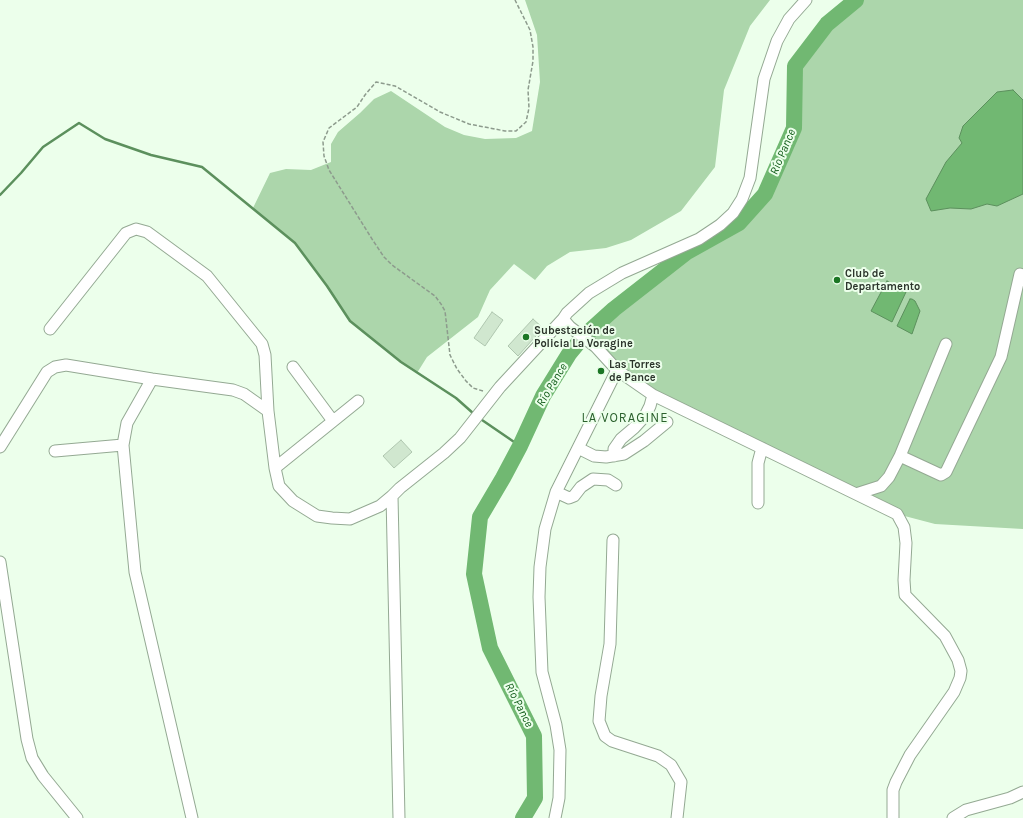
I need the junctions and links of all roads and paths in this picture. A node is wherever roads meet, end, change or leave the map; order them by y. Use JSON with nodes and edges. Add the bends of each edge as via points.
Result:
{"nodes":[{"id":1,"x":515,"y":0,"type":"edge"},
{"id":2,"x":806,"y":0,"type":"edge"},
{"id":3,"x":1020,"y":274,"type":"dead end"},
{"id":4,"x":567,"y":323,"type":"junction"},
{"id":5,"x":50,"y":329,"type":"dead end"},
{"id":6,"x":946,"y":344,"type":"dead end"},
{"id":7,"x":293,"y":367,"type":"dead end"},
{"id":8,"x":617,"y":370,"type":"junction"},
{"id":9,"x":152,"y":379,"type":"junction"},
{"id":10,"x":484,"y":391,"type":"dead end"},
{"id":11,"x":653,"y":395,"type":"junction"},
{"id":12,"x":358,"y":401,"type":"dead end"},
{"id":13,"x":268,"y":411,"type":"junction"},
{"id":14,"x":333,"y":421,"type":"junction"},
{"id":15,"x":667,"y":422,"type":"dead end"},
{"id":16,"x":122,"y":445,"type":"junction"},
{"id":17,"x":0,"y":447,"type":"edge"},
{"id":18,"x":578,"y":448,"type":"junction"},
{"id":19,"x":762,"y":448,"type":"junction"},
{"id":20,"x":55,"y":451,"type":"dead end"},
{"id":21,"x":614,"y":456,"type":"junction"},
{"id":22,"x":900,"y":456,"type":"junction"},
{"id":23,"x":275,"y":468,"type":"junction"},
{"id":24,"x":616,"y":485,"type":"dead end"},
{"id":25,"x":556,"y":492,"type":"junction"},
{"id":26,"x":856,"y":494,"type":"junction"},
{"id":27,"x":392,"y":496,"type":"junction"},
{"id":28,"x":758,"y":503,"type":"dead end"},
{"id":29,"x":613,"y":540,"type":"dead end"},
{"id":30,"x":0,"y":562,"type":"edge"},
{"id":31,"x":1023,"y":792,"type":"edge"},
{"id":32,"x":77,"y":818,"type":"edge"},
{"id":33,"x":192,"y":818,"type":"edge"},
{"id":34,"x":399,"y":818,"type":"edge"},
{"id":35,"x":555,"y":818,"type":"edge"},
{"id":36,"x":677,"y":818,"type":"edge"},
{"id":37,"x":893,"y":818,"type":"edge"},
{"id":38,"x":953,"y":818,"type":"edge"}],
"edges":[{"from":1,"to":10,"type":"path","via":[[530,30],[533,47],[528,90],[529,108],[526,122],[516,132],[469,124],[440,112],[395,86],[376,82],[357,107],[330,128],[323,142],[324,156],[330,170],[372,240],[392,265],[435,296],[441,304],[446,311],[450,355],[466,381],[473,388]]},
{"from":2,"to":4,"type":"street","via":[[789,19],[777,41],[764,80],[750,178],[733,213],[699,240],[622,273],[589,293],[567,313]]},
{"from":3,"to":22,"type":"street","via":[[1001,357],[946,472],[941,475]]},
{"from":4,"to":8,"type":"street","via":[[596,347]]},
{"from":4,"to":27,"type":"street","via":[[500,387],[460,438]]},
{"from":5,"to":13,"type":"street","via":[[126,233],[136,229],[147,232],[207,276],[262,344],[265,355]]},
{"from":6,"to":22,"type":"street"},
{"from":7,"to":14,"type":"street"},
{"from":8,"to":11,"type":"street"},
{"from":8,"to":18,"type":"street"},
{"from":9,"to":13,"type":"street","via":[[233,390],[244,394]]},
{"from":9,"to":16,"type":"street","via":[[127,423]]},
{"from":9,"to":17,"type":"street","via":[[66,365],[55,367],[47,372]]},
{"from":11,"to":19,"type":"street"},
{"from":11,"to":21,"type":"street","via":[[645,416],[621,439],[614,449]]},
{"from":12,"to":14,"type":"street"},
{"from":13,"to":23,"type":"street"},
{"from":14,"to":23,"type":"street"},
{"from":15,"to":21,"type":"street","via":[[624,454]]},
{"from":16,"to":20,"type":"street"},
{"from":16,"to":33,"type":"street","via":[[135,572]]},
{"from":18,"to":21,"type":"street","via":[[594,456]]},
{"from":18,"to":25,"type":"street"},
{"from":19,"to":26,"type":"street"},
{"from":19,"to":28,"type":"street","via":[[758,463]]},
{"from":22,"to":26,"type":"street","via":[[881,486]]},
{"from":23,"to":27,"type":"street","via":[[279,486],[293,501],[317,516],[350,519],[380,506]]},
{"from":24,"to":25,"type":"street","via":[[608,480],[593,479],[569,498]]},
{"from":25,"to":35,"type":"street","via":[[545,528],[539,597],[542,672],[560,750],[559,798]]},
{"from":26,"to":37,"type":"street","via":[[897,514],[904,527],[906,543],[905,595],[945,636],[961,671],[954,692],[910,755],[896,782],[893,790]]},
{"from":27,"to":34,"type":"street"},
{"from":29,"to":36,"type":"street","via":[[610,644],[599,721],[605,736],[612,741],[658,756],[671,765],[682,782]]},
{"from":30,"to":32,"type":"street","via":[[32,758]]},
{"from":31,"to":38,"type":"street","via":[[966,810]]}]}
